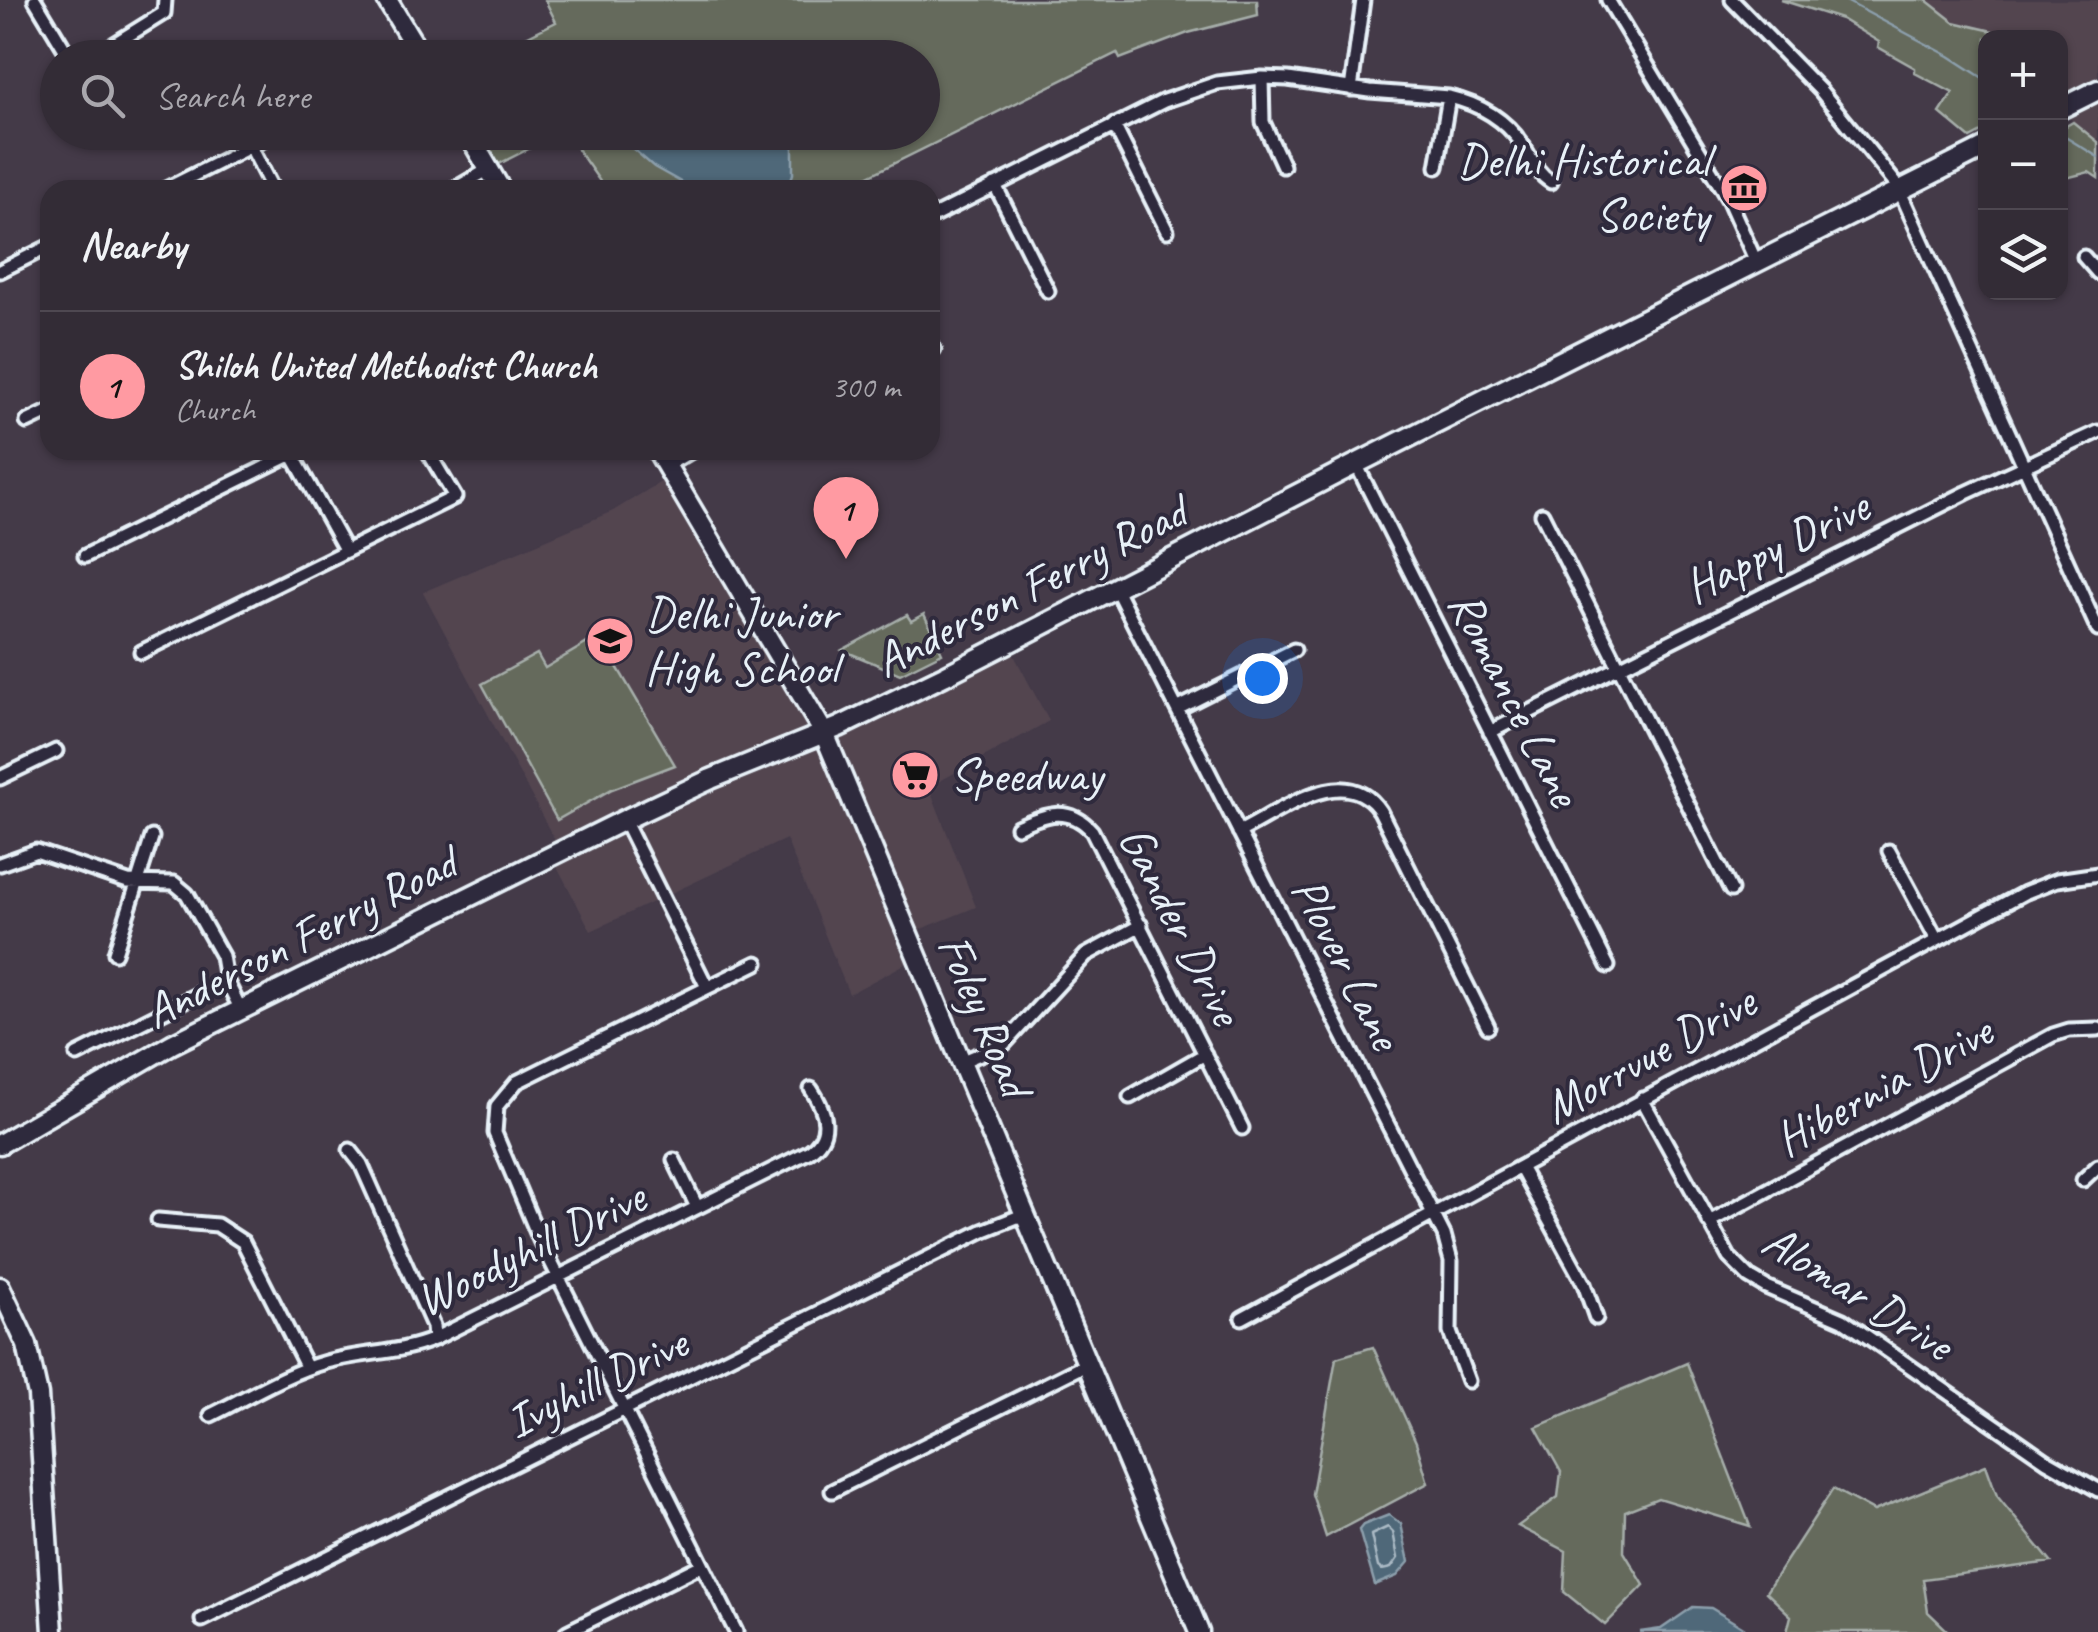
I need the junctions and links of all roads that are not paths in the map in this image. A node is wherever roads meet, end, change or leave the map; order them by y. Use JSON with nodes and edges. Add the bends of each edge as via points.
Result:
{"nodes":[{"id":1,"x":35,"y":0,"type":"edge"},
{"id":2,"x":165,"y":0,"type":"edge"},
{"id":3,"x":387,"y":0,"type":"edge"},
{"id":4,"x":1363,"y":0,"type":"edge"},
{"id":5,"x":1608,"y":0,"type":"edge"},
{"id":6,"x":1732,"y":0,"type":"edge"},
{"id":7,"x":59,"y":40,"type":"edge"},
{"id":8,"x":120,"y":40,"type":"edge"},
{"id":9,"x":411,"y":40,"type":"edge"},
{"id":10,"x":1262,"y":78,"type":"junction"},
{"id":11,"x":1350,"y":89,"type":"junction"},
{"id":12,"x":2098,"y":90,"type":"edge"},
{"id":13,"x":1449,"y":97,"type":"junction"},
{"id":14,"x":2068,"y":105,"type":"edge"},
{"id":15,"x":1114,"y":126,"type":"junction"},
{"id":16,"x":245,"y":150,"type":"edge"},
{"id":17,"x":253,"y":150,"type":"edge"},
{"id":18,"x":477,"y":150,"type":"edge"},
{"id":19,"x":1978,"y":151,"type":"edge"},
{"id":20,"x":1284,"y":166,"type":"dead end"},
{"id":21,"x":1437,"y":167,"type":"dead end"},
{"id":22,"x":488,"y":169,"type":"junction"},
{"id":23,"x":184,"y":180,"type":"edge"},
{"id":24,"x":268,"y":180,"type":"edge"},
{"id":25,"x":470,"y":180,"type":"edge"},
{"id":26,"x":495,"y":180,"type":"edge"},
{"id":27,"x":1551,"y":182,"type":"dead end"},
{"id":28,"x":995,"y":185,"type":"junction"},
{"id":29,"x":1900,"y":191,"type":"junction"},
{"id":30,"x":940,"y":213,"type":"edge"},
{"id":31,"x":1167,"y":232,"type":"dead end"},
{"id":32,"x":40,"y":251,"type":"edge"},
{"id":33,"x":2084,"y":258,"type":"dead end"},
{"id":34,"x":1757,"y":264,"type":"junction"},
{"id":35,"x":0,"y":270,"type":"edge"},
{"id":36,"x":2098,"y":273,"type":"edge"},
{"id":37,"x":1048,"y":291,"type":"dead end"},
{"id":38,"x":40,"y":416,"type":"edge"},
{"id":39,"x":27,"y":422,"type":"dead end"},
{"id":40,"x":2098,"y":432,"type":"edge"},
{"id":41,"x":280,"y":460,"type":"edge"},
{"id":42,"x":295,"y":460,"type":"edge"},
{"id":43,"x":433,"y":460,"type":"edge"},
{"id":44,"x":662,"y":460,"type":"edge"},
{"id":45,"x":1356,"y":464,"type":"junction"},
{"id":46,"x":2025,"y":466,"type":"junction"},
{"id":47,"x":1542,"y":514,"type":"dead end"},
{"id":48,"x":346,"y":550,"type":"junction"},
{"id":49,"x":85,"y":556,"type":"dead end"},
{"id":50,"x":1116,"y":589,"type":"junction"},
{"id":51,"x":2098,"y":630,"type":"edge"},
{"id":52,"x":1294,"y":650,"type":"dead end"},
{"id":53,"x":141,"y":652,"type":"dead end"},
{"id":54,"x":1619,"y":666,"type":"junction"},
{"id":55,"x":1178,"y":709,"type":"junction"},
{"id":56,"x":1490,"y":732,"type":"junction"},
{"id":57,"x":824,"y":733,"type":"junction"},
{"id":58,"x":56,"y":751,"type":"dead end"},
{"id":59,"x":0,"y":778,"type":"edge"},
{"id":60,"x":624,"y":820,"type":"junction"},
{"id":61,"x":1017,"y":827,"type":"dead end"},
{"id":62,"x":1239,"y":832,"type":"junction"},
{"id":63,"x":152,"y":837,"type":"dead end"},
{"id":64,"x":1889,"y":851,"type":"dead end"},
{"id":65,"x":0,"y":864,"type":"edge"},
{"id":66,"x":2098,"y":874,"type":"edge"},
{"id":67,"x":138,"y":882,"type":"junction"},
{"id":68,"x":1731,"y":890,"type":"dead end"},
{"id":69,"x":1141,"y":925,"type":"junction"},
{"id":70,"x":1937,"y":940,"type":"junction"},
{"id":71,"x":114,"y":953,"type":"dead end"},
{"id":72,"x":757,"y":962,"type":"dead end"},
{"id":73,"x":1608,"y":966,"type":"dead end"},
{"id":74,"x":226,"y":980,"type":"junction"},
{"id":75,"x":707,"y":987,"type":"junction"},
{"id":76,"x":241,"y":1010,"type":"junction"},
{"id":77,"x":1488,"y":1028,"type":"dead end"},
{"id":78,"x":2098,"y":1029,"type":"edge"},
{"id":79,"x":1205,"y":1054,"type":"junction"},
{"id":80,"x":77,"y":1056,"type":"dead end"},
{"id":81,"x":961,"y":1062,"type":"junction"},
{"id":82,"x":811,"y":1089,"type":"dead end"},
{"id":83,"x":1130,"y":1096,"type":"dead end"},
{"id":84,"x":1642,"y":1100,"type":"junction"},
{"id":85,"x":1242,"y":1128,"type":"dead end"},
{"id":86,"x":0,"y":1144,"type":"edge"},
{"id":87,"x":350,"y":1150,"type":"dead end"},
{"id":88,"x":674,"y":1160,"type":"dead end"},
{"id":89,"x":2098,"y":1166,"type":"edge"},
{"id":90,"x":1520,"y":1167,"type":"junction"},
{"id":91,"x":2083,"y":1180,"type":"dead end"},
{"id":92,"x":698,"y":1207,"type":"junction"},
{"id":93,"x":1024,"y":1214,"type":"junction"},
{"id":94,"x":1433,"y":1214,"type":"junction"},
{"id":95,"x":158,"y":1220,"type":"dead end"},
{"id":96,"x":1709,"y":1222,"type":"junction"},
{"id":97,"x":558,"y":1276,"type":"junction"},
{"id":98,"x":0,"y":1287,"type":"edge"},
{"id":99,"x":1242,"y":1318,"type":"dead end"},
{"id":100,"x":1596,"y":1318,"type":"dead end"},
{"id":101,"x":434,"y":1338,"type":"junction"},
{"id":102,"x":1087,"y":1364,"type":"junction"},
{"id":103,"x":307,"y":1368,"type":"junction"},
{"id":104,"x":1468,"y":1381,"type":"dead end"},
{"id":105,"x":625,"y":1409,"type":"junction"},
{"id":106,"x":210,"y":1415,"type":"dead end"},
{"id":107,"x":2098,"y":1490,"type":"edge"},
{"id":108,"x":832,"y":1491,"type":"dead end"},
{"id":109,"x":702,"y":1565,"type":"junction"},
{"id":110,"x":202,"y":1620,"type":"dead end"},
{"id":111,"x":53,"y":1632,"type":"edge"},
{"id":112,"x":568,"y":1632,"type":"edge"},
{"id":113,"x":736,"y":1632,"type":"edge"},
{"id":114,"x":1199,"y":1632,"type":"edge"}],
"edges":[{"from":1,"to":7,"type":"street"},
{"from":2,"to":8,"type":"street","via":[[164,12]]},
{"from":3,"to":9,"type":"street"},
{"from":4,"to":11,"type":"street"},
{"from":5,"to":34,"type":"street","via":[[1728,199]]},
{"from":6,"to":29,"type":"street","via":[[1820,90]]},
{"from":10,"to":11,"type":"street"},
{"from":10,"to":15,"type":"street","via":[[1199,88]]},
{"from":10,"to":20,"type":"street","via":[[1262,122]]},
{"from":11,"to":13,"type":"street"},
{"from":12,"to":14,"type":"street"},
{"from":13,"to":21,"type":"street"},
{"from":13,"to":27,"type":"street","via":[[1500,120]]},
{"from":15,"to":28,"type":"street"},
{"from":15,"to":31,"type":"street"},
{"from":16,"to":23,"type":"street"},
{"from":17,"to":24,"type":"street"},
{"from":18,"to":22,"type":"street"},
{"from":19,"to":29,"type":"street","name":"Anderson Ferry Road"},
{"from":22,"to":25,"type":"street"},
{"from":22,"to":26,"type":"street"},
{"from":28,"to":30,"type":"street"},
{"from":28,"to":37,"type":"street"},
{"from":29,"to":34,"type":"street","name":"Anderson Ferry Road"},
{"from":29,"to":46,"type":"street"},
{"from":32,"to":35,"type":"street"},
{"from":33,"to":36,"type":"street"},
{"from":34,"to":45,"type":"street","name":"Anderson Ferry Road"},
{"from":38,"to":39,"type":"street"},
{"from":40,"to":46,"type":"street","name":"Happy Drive"},
{"from":41,"to":49,"type":"street"},
{"from":42,"to":48,"type":"street"},
{"from":43,"to":48,"type":"street","via":[[455,497]]},
{"from":44,"to":57,"type":"street","name":"Foley Road"},
{"from":45,"to":50,"type":"street","name":"Anderson Ferry Road"},
{"from":45,"to":56,"type":"street","name":"Romance Lane"},
{"from":46,"to":51,"type":"street"},
{"from":46,"to":54,"type":"street","name":"Happy Drive"},
{"from":47,"to":54,"type":"street"},
{"from":48,"to":53,"type":"street"},
{"from":50,"to":55,"type":"street","name":"Plover Lane"},
{"from":50,"to":57,"type":"street","name":"Anderson Ferry Road"},
{"from":52,"to":55,"type":"street"},
{"from":54,"to":56,"type":"street","name":"Happy Drive"},
{"from":54,"to":68,"type":"street"},
{"from":55,"to":62,"type":"street","name":"Plover Lane"},
{"from":56,"to":73,"type":"street","name":"Romance Lane"},
{"from":57,"to":60,"type":"street","name":"Anderson Ferry Road"},
{"from":57,"to":81,"type":"street","name":"Foley Road"},
{"from":58,"to":59,"type":"street"},
{"from":60,"to":75,"type":"street"},
{"from":60,"to":76,"type":"street","name":"Anderson Ferry Road"},
{"from":61,"to":69,"type":"street","name":"Gander Drive","via":[[1052,813],[1086,824]]},
{"from":62,"to":77,"type":"street","via":[[1324,790],[1352,788],[1368,797]]},
{"from":62,"to":94,"type":"street","name":"Plover Lane"},
{"from":63,"to":67,"type":"street"},
{"from":64,"to":70,"type":"street"},
{"from":65,"to":67,"type":"street","via":[[36,852]]},
{"from":66,"to":70,"type":"street","name":"Morrvue Drive","via":[[2040,885]]},
{"from":67,"to":71,"type":"street"},
{"from":67,"to":74,"type":"street","via":[[182,887],[222,956]]},
{"from":69,"to":79,"type":"street","name":"Gander Drive"},
{"from":69,"to":81,"type":"street","via":[[1086,955],[1004,1044]]},
{"from":70,"to":84,"type":"street","name":"Morrvue Drive"},
{"from":72,"to":75,"type":"street"},
{"from":74,"to":76,"type":"street"},
{"from":74,"to":80,"type":"street"},
{"from":75,"to":97,"type":"street","via":[[518,1082],[501,1098],[495,1134]]},
{"from":76,"to":86,"type":"street","name":"Anderson Ferry Road","via":[[112,1076]]},
{"from":78,"to":96,"type":"street","name":"Hibernia Drive","via":[[2053,1035]]},
{"from":79,"to":83,"type":"street"},
{"from":79,"to":85,"type":"street","name":"Gander Drive"},
{"from":81,"to":93,"type":"street","name":"Foley Road"},
{"from":82,"to":92,"type":"street","name":"Woodyhill Drive","via":[[826,1118],[815,1147]]},
{"from":84,"to":90,"type":"street","name":"Morrvue Drive"},
{"from":84,"to":96,"type":"street","name":"Alomar Drive"},
{"from":87,"to":101,"type":"street"},
{"from":88,"to":92,"type":"street"},
{"from":89,"to":91,"type":"street"},
{"from":90,"to":94,"type":"street","name":"Morrvue Drive"},
{"from":90,"to":100,"type":"street"},
{"from":92,"to":97,"type":"street","name":"Woodyhill Drive"},
{"from":93,"to":102,"type":"street","name":"Foley Road"},
{"from":93,"to":105,"type":"street","name":"Ivyhill Drive"},
{"from":94,"to":99,"type":"street","name":"Morrvue Drive"},
{"from":94,"to":104,"type":"street","name":"Plover Lane","via":[[1449,1248],[1450,1332]]},
{"from":95,"to":103,"type":"street","via":[[217,1226],[244,1242]]},
{"from":96,"to":107,"type":"street","name":"Alomar Drive","via":[[1728,1257],[1749,1277],[1843,1320]]},
{"from":97,"to":101,"type":"street","name":"Woodyhill Drive"},
{"from":97,"to":105,"type":"street"},
{"from":98,"to":111,"type":"street","via":[[27,1345],[38,1395]]},
{"from":101,"to":103,"type":"street","name":"Woodyhill Drive"},
{"from":102,"to":108,"type":"street"},
{"from":102,"to":114,"type":"street","name":"Foley Road"},
{"from":103,"to":106,"type":"street","name":"Woodyhill Drive"},
{"from":105,"to":109,"type":"street"},
{"from":105,"to":110,"type":"street","name":"Ivyhill Drive"},
{"from":109,"to":112,"type":"street"},
{"from":109,"to":113,"type":"street"}]}
